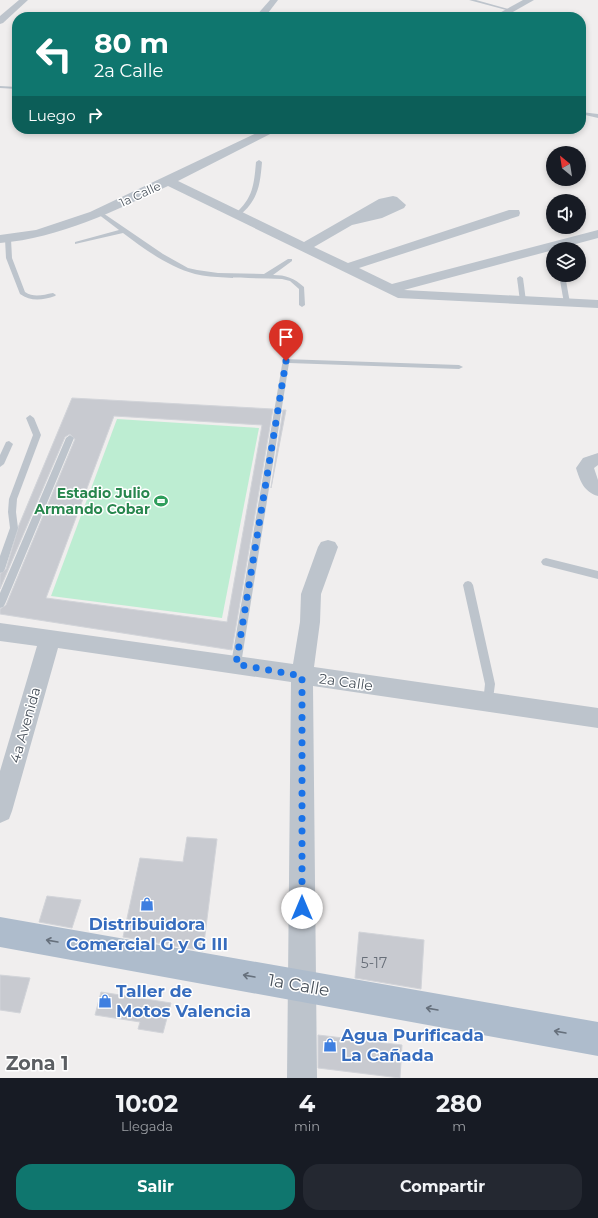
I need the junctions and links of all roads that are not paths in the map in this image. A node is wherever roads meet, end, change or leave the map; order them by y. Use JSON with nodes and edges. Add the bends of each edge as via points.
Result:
{"nodes":[{"id":1,"x":24,"y":0,"type":"edge"},
{"id":2,"x":274,"y":0,"type":"edge"},
{"id":3,"x":471,"y":0,"type":"edge"},
{"id":4,"x":530,"y":0,"type":"edge"},
{"id":5,"x":510,"y":10,"type":"junction"},
{"id":6,"x":265,"y":12,"type":"edge"},
{"id":7,"x":506,"y":12,"type":"edge"},
{"id":8,"x":0,"y":21,"type":"edge"},
{"id":9,"x":0,"y":86,"type":"edge"},
{"id":10,"x":12,"y":87,"type":"edge"},
{"id":11,"x":586,"y":114,"type":"edge"},
{"id":12,"x":598,"y":116,"type":"edge"},
{"id":13,"x":264,"y":134,"type":"edge"},
{"id":14,"x":258,"y":162,"type":"dead end"},
{"id":15,"x":168,"y":181,"type":"junction"},
{"id":16,"x":100,"y":213,"type":"junction"},
{"id":17,"x":514,"y":213,"type":"dead end"},
{"id":18,"x":237,"y":215,"type":"junction"},
{"id":19,"x":352,"y":221,"type":"dead end"},
{"id":20,"x":124,"y":231,"type":"junction"},
{"id":21,"x":598,"y":234,"type":"edge"},
{"id":22,"x":4,"y":239,"type":"edge"},
{"id":23,"x":77,"y":243,"type":"dead end"},
{"id":24,"x":304,"y":247,"type":"junction"},
{"id":25,"x":290,"y":260,"type":"dead end"},
{"id":26,"x":347,"y":268,"type":"junction"},
{"id":27,"x":266,"y":276,"type":"junction"},
{"id":28,"x":520,"y":278,"type":"dead end"},
{"id":29,"x":564,"y":282,"type":"edge"},
{"id":30,"x":391,"y":289,"type":"junction"},
{"id":31,"x":53,"y":295,"type":"dead end"},
{"id":32,"x":523,"y":301,"type":"junction"},
{"id":33,"x":568,"y":303,"type":"junction"},
{"id":34,"x":598,"y":304,"type":"edge"},
{"id":35,"x":302,"y":305,"type":"dead end"},
{"id":36,"x":459,"y":367,"type":"dead end"},
{"id":37,"x":30,"y":418,"type":"dead end"},
{"id":38,"x":70,"y":438,"type":"dead end"},
{"id":39,"x":9,"y":444,"type":"dead end"},
{"id":40,"x":598,"y":459,"type":"edge"},
{"id":41,"x":0,"y":464,"type":"edge"},
{"id":42,"x":598,"y":490,"type":"edge"},
{"id":43,"x":328,"y":547,"type":"dead end"},
{"id":44,"x":546,"y":562,"type":"dead end"},
{"id":45,"x":0,"y":569,"type":"edge"},
{"id":46,"x":598,"y":575,"type":"edge"},
{"id":47,"x":468,"y":585,"type":"dead end"},
{"id":48,"x":0,"y":604,"type":"edge"},
{"id":49,"x":0,"y":632,"type":"edge"},
{"id":50,"x":50,"y":638,"type":"junction"},
{"id":51,"x":236,"y":664,"type":"junction"},
{"id":52,"x":302,"y":676,"type":"junction"},
{"id":53,"x":488,"y":703,"type":"junction"},
{"id":54,"x":598,"y":718,"type":"edge"},
{"id":55,"x":0,"y":811,"type":"edge"},
{"id":56,"x":0,"y":932,"type":"edge"},
{"id":57,"x":302,"y":985,"type":"junction"},
{"id":58,"x":598,"y":1039,"type":"edge"},
{"id":59,"x":302,"y":1078,"type":"edge"}],
"edges":[{"from":1,"to":8,"type":"street"},
{"from":2,"to":6,"type":"street"},
{"from":3,"to":5,"type":"lane"},
{"from":4,"to":5,"type":"street"},
{"from":5,"to":7,"type":"street"},
{"from":9,"to":10,"type":"lane"},
{"from":11,"to":12,"type":"lane"},
{"from":13,"to":15,"type":"street","name":"1a Calle"},
{"from":14,"to":18,"type":"lane","via":[[256,193]]},
{"from":15,"to":16,"type":"street","name":"1a Calle"},
{"from":15,"to":18,"type":"street"},
{"from":16,"to":20,"type":"lane"},
{"from":16,"to":22,"type":"street","name":"1a Calle","via":[[50,230]]},
{"from":17,"to":26,"type":"street"},
{"from":18,"to":24,"type":"street"},
{"from":19,"to":24,"type":"street"},
{"from":20,"to":23,"type":"lane"},
{"from":20,"to":27,"type":"lane","via":[[195,272]]},
{"from":21,"to":30,"type":"street"},
{"from":22,"to":31,"type":"lane","via":[[22,293],[40,298]]},
{"from":24,"to":26,"type":"street"},
{"from":25,"to":27,"type":"lane"},
{"from":26,"to":30,"type":"street"},
{"from":27,"to":35,"type":"lane","via":[[287,278],[302,288]]},
{"from":28,"to":32,"type":"lane"},
{"from":29,"to":33,"type":"lane"},
{"from":30,"to":32,"type":"street","via":[[404,295]]},
{"from":32,"to":33,"type":"street"},
{"from":33,"to":34,"type":"street"},
{"from":36,"to":51,"type":"lane","via":[[286,361]]},
{"from":37,"to":45,"type":"lane","via":[[37,435],[13,498],[14,528]]},
{"from":38,"to":48,"type":"lane"},
{"from":39,"to":41,"type":"lane"},
{"from":40,"to":42,"type":"street","via":[[589,462],[585,468],[590,483]]},
{"from":43,"to":52,"type":"street","via":[[311,594],[310,622]]},
{"from":44,"to":46,"type":"lane"},
{"from":47,"to":53,"type":"lane","via":[[490,684]]},
{"from":49,"to":50,"type":"street","name":"2a Calle"},
{"from":50,"to":51,"type":"street","name":"2a Calle"},
{"from":50,"to":55,"type":"street","name":"4a Avenida"},
{"from":51,"to":52,"type":"street","name":"2a Calle"},
{"from":52,"to":53,"type":"street","name":"2a Calle"},
{"from":52,"to":57,"type":"street"},
{"from":53,"to":54,"type":"street","name":"2a Calle"},
{"from":57,"to":56,"type":"main road","name":"1a Calle","one_way":true},
{"from":58,"to":57,"type":"main road","name":"1a Calle","one_way":true},
{"from":57,"to":59,"type":"street"}]}
